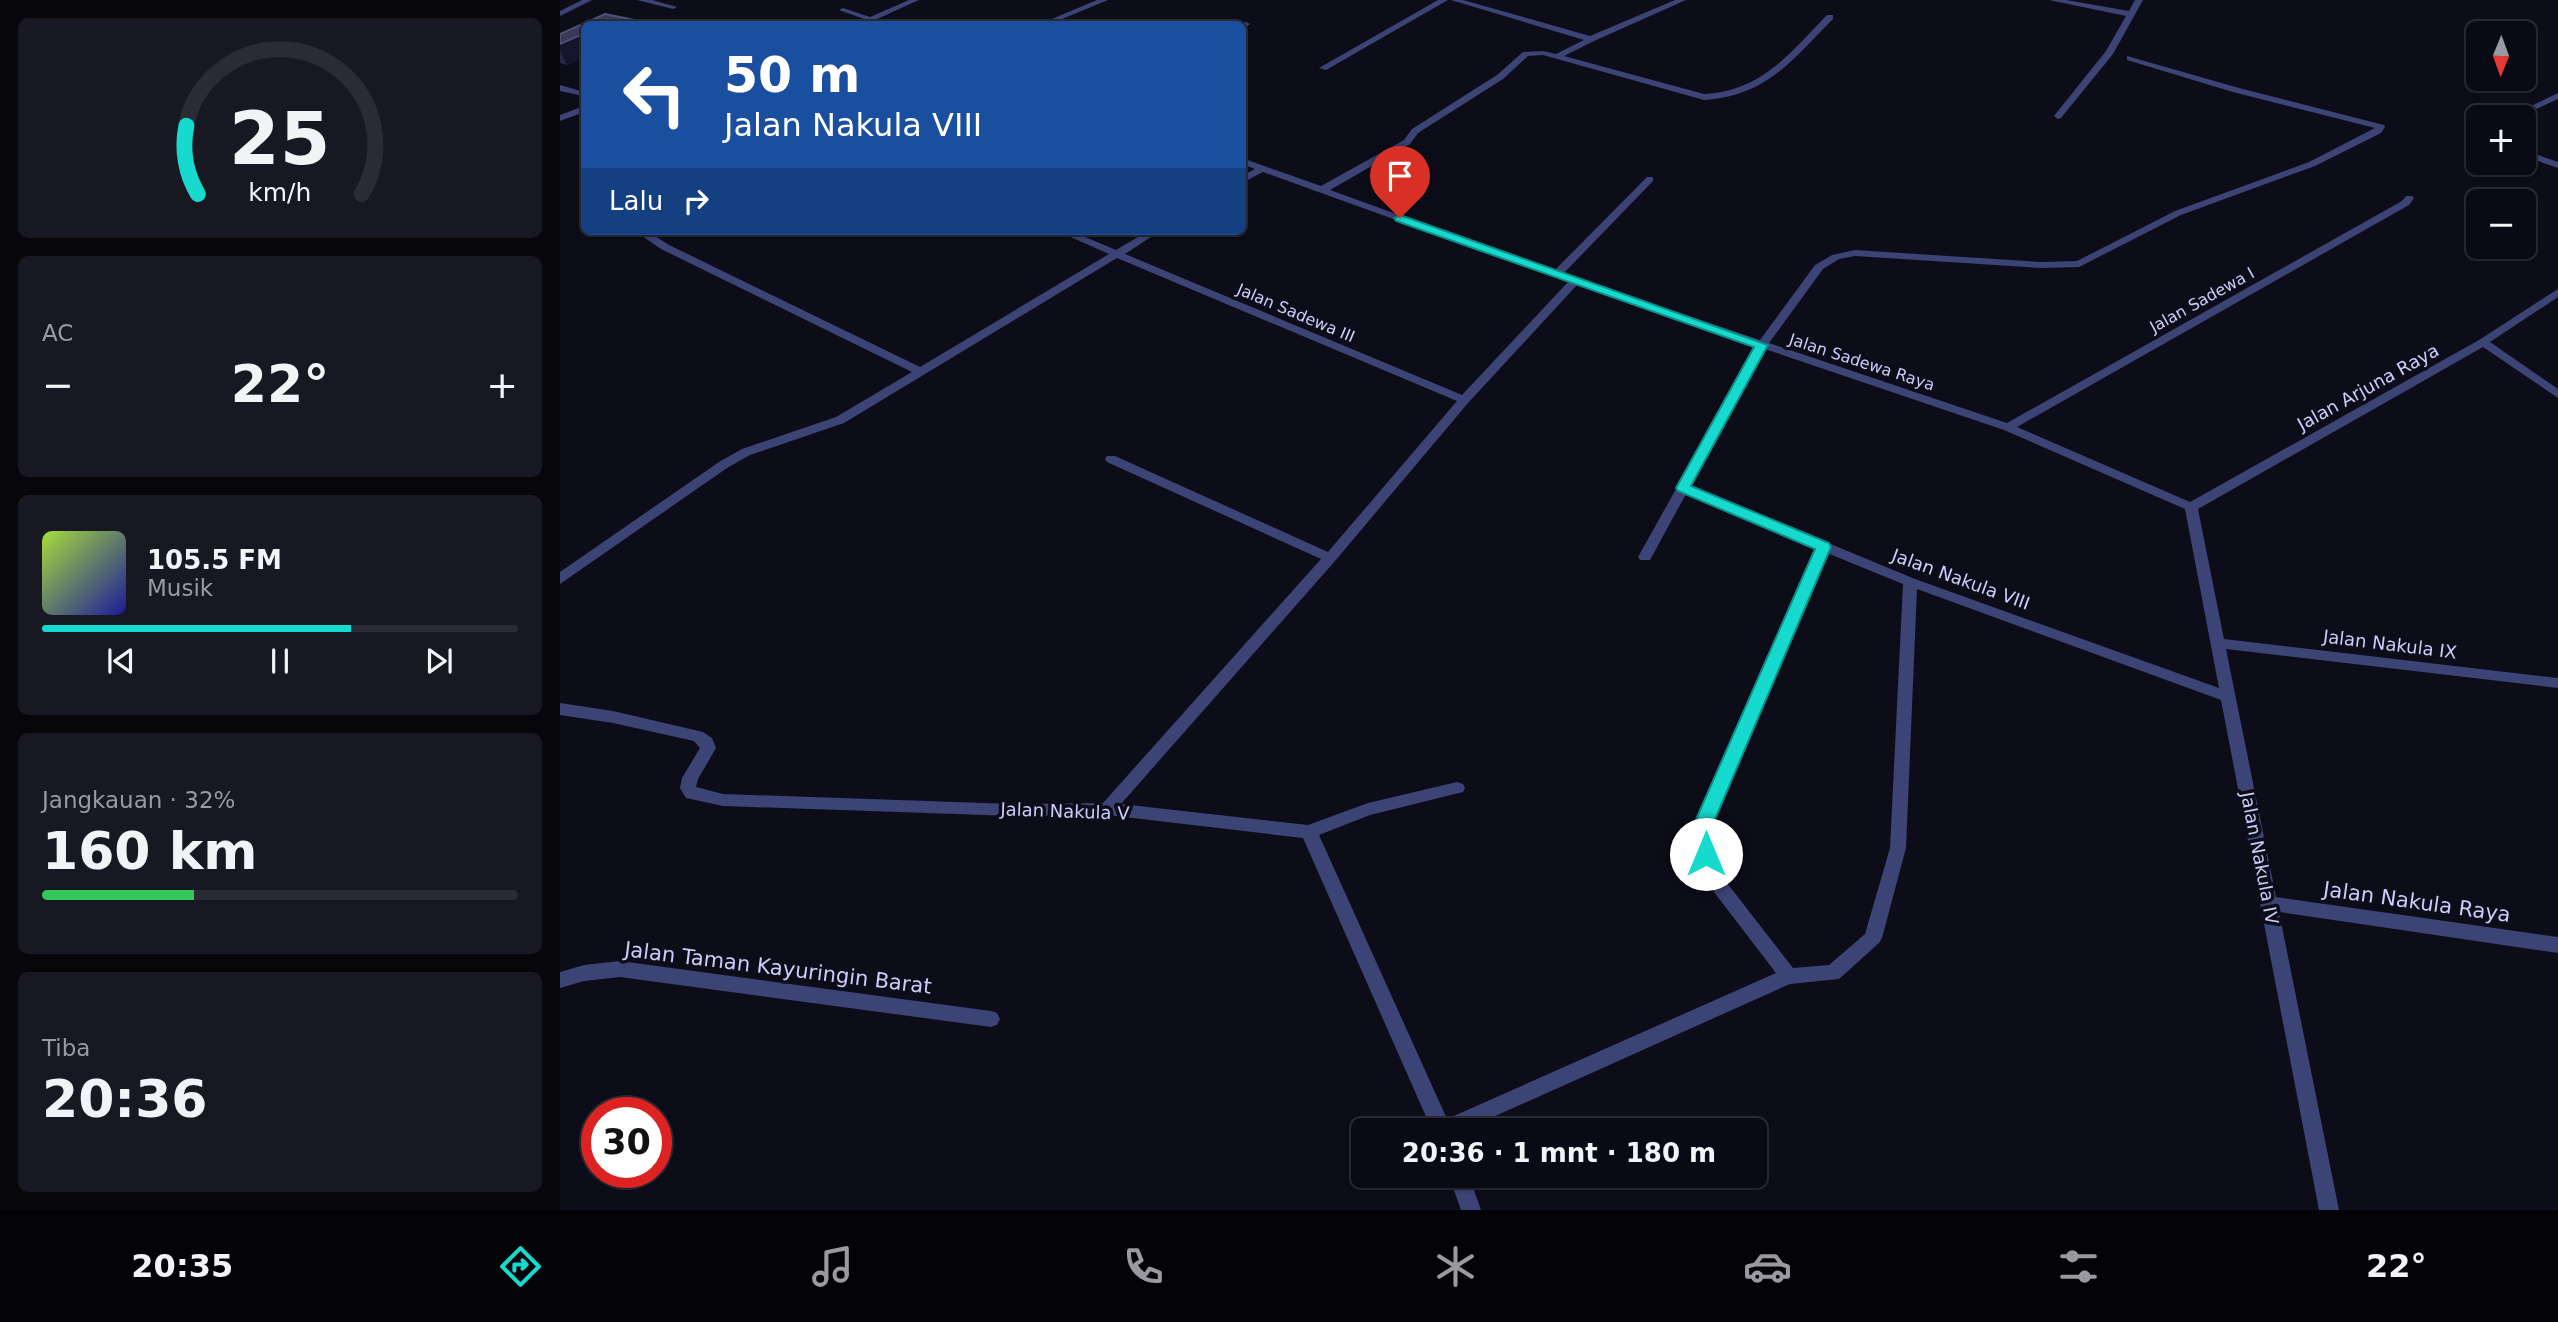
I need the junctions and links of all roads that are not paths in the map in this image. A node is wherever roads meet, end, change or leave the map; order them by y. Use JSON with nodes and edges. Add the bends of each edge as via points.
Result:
{"nodes":[{"id":1,"x":588,"y":0,"type":"edge"},
{"id":2,"x":641,"y":0,"type":"edge"},
{"id":3,"x":915,"y":0,"type":"edge"},
{"id":4,"x":1104,"y":0,"type":"edge"},
{"id":5,"x":1444,"y":0,"type":"edge"},
{"id":6,"x":1455,"y":0,"type":"edge"},
{"id":7,"x":1682,"y":0,"type":"edge"},
{"id":8,"x":2053,"y":0,"type":"edge"},
{"id":9,"x":2139,"y":0,"type":"edge"},
{"id":10,"x":673,"y":7,"type":"dead end"},
{"id":11,"x":843,"y":10,"type":"dead end"},
{"id":12,"x":560,"y":14,"type":"edge"},
{"id":13,"x":2130,"y":14,"type":"junction"},
{"id":14,"x":1830,"y":18,"type":"dead end"},
{"id":15,"x":871,"y":19,"type":"junction"},
{"id":16,"x":876,"y":21,"type":"edge"},
{"id":17,"x":1052,"y":21,"type":"edge"},
{"id":18,"x":1591,"y":39,"type":"junction"},
{"id":19,"x":1557,"y":57,"type":"junction"},
{"id":20,"x":2130,"y":58,"type":"dead end"},
{"id":21,"x":1323,"y":68,"type":"dead end"},
{"id":22,"x":560,"y":88,"type":"edge"},
{"id":23,"x":581,"y":93,"type":"edge"},
{"id":24,"x":2558,"y":96,"type":"edge"},
{"id":25,"x":2536,"y":106,"type":"edge"},
{"id":26,"x":581,"y":109,"type":"edge"},
{"id":27,"x":2058,"y":116,"type":"dead end"},
{"id":28,"x":560,"y":118,"type":"edge"},
{"id":29,"x":2536,"y":157,"type":"edge"},
{"id":30,"x":1246,"y":163,"type":"edge"},
{"id":31,"x":2558,"y":165,"type":"edge"},
{"id":32,"x":1262,"y":169,"type":"junction"},
{"id":33,"x":1246,"y":178,"type":"edge"},
{"id":34,"x":1650,"y":179,"type":"dead end"},
{"id":35,"x":1322,"y":190,"type":"junction"},
{"id":36,"x":2409,"y":198,"type":"dead end"},
{"id":37,"x":646,"y":235,"type":"edge"},
{"id":38,"x":1071,"y":235,"type":"edge"},
{"id":39,"x":1148,"y":235,"type":"edge"},
{"id":40,"x":1116,"y":254,"type":"junction"},
{"id":41,"x":1556,"y":275,"type":"junction"},
{"id":42,"x":1575,"y":281,"type":"junction"},
{"id":43,"x":2558,"y":292,"type":"edge"},
{"id":44,"x":2483,"y":342,"type":"junction"},
{"id":45,"x":1762,"y":345,"type":"junction"},
{"id":46,"x":919,"y":371,"type":"junction"},
{"id":47,"x":2558,"y":394,"type":"edge"},
{"id":48,"x":1464,"y":400,"type":"junction"},
{"id":49,"x":2008,"y":426,"type":"junction"},
{"id":50,"x":1111,"y":459,"type":"dead end"},
{"id":51,"x":1683,"y":488,"type":"junction"},
{"id":52,"x":2191,"y":507,"type":"junction"},
{"id":53,"x":1823,"y":547,"type":"junction"},
{"id":54,"x":1645,"y":557,"type":"dead end"},
{"id":55,"x":1330,"y":558,"type":"junction"},
{"id":56,"x":560,"y":579,"type":"edge"},
{"id":57,"x":1910,"y":582,"type":"junction"},
{"id":58,"x":2218,"y":643,"type":"junction"},
{"id":59,"x":2558,"y":684,"type":"edge"},
{"id":60,"x":2228,"y":698,"type":"junction"},
{"id":61,"x":560,"y":709,"type":"edge"},
{"id":62,"x":1457,"y":788,"type":"dead end"},
{"id":63,"x":1107,"y":809,"type":"junction"},
{"id":64,"x":1309,"y":832,"type":"junction"},
{"id":65,"x":2269,"y":903,"type":"junction"},
{"id":66,"x":2558,"y":945,"type":"edge"},
{"id":67,"x":1789,"y":976,"type":"junction"},
{"id":68,"x":560,"y":980,"type":"edge"},
{"id":69,"x":991,"y":1019,"type":"dead end"},
{"id":70,"x":1438,"y":1118,"type":"edge"},
{"id":71,"x":1470,"y":1118,"type":"edge"},
{"id":72,"x":1463,"y":1188,"type":"edge"},
{"id":73,"x":1471,"y":1210,"type":"edge"},
{"id":74,"x":2329,"y":1210,"type":"edge"}],
"edges":[{"from":1,"to":12,"type":"street"},
{"from":2,"to":10,"type":"street"},
{"from":3,"to":15,"type":"street"},
{"from":4,"to":17,"type":"street"},
{"from":5,"to":21,"type":"street"},
{"from":6,"to":18,"type":"street"},
{"from":7,"to":18,"type":"street"},
{"from":8,"to":13,"type":"street"},
{"from":9,"to":13,"type":"street"},
{"from":11,"to":15,"type":"street"},
{"from":13,"to":27,"type":"street","via":[[2110,52]]},
{"from":14,"to":19,"type":"street","via":[[1759,85],[1722,98]]},
{"from":15,"to":16,"type":"street"},
{"from":18,"to":19,"type":"street"},
{"from":19,"to":35,"type":"street","via":[[1526,54],[1500,77],[1415,131],[1407,142]]},
{"from":20,"to":45,"type":"street","via":[[2381,127],[2312,164],[2178,213],[2079,264],[1855,253],[1836,257],[1819,267]]},
{"from":22,"to":23,"type":"street"},
{"from":24,"to":25,"type":"street"},
{"from":26,"to":28,"type":"street"},
{"from":29,"to":31,"type":"street"},
{"from":30,"to":32,"type":"street","name":"Jalan Sadewa Raya"},
{"from":32,"to":33,"type":"street"},
{"from":32,"to":35,"type":"street","name":"Jalan Sadewa Raya"},
{"from":34,"to":41,"type":"street"},
{"from":35,"to":41,"type":"street","name":"Jalan Sadewa Raya"},
{"from":36,"to":49,"type":"street","name":"Jalan Sadewa I"},
{"from":37,"to":46,"type":"street"},
{"from":38,"to":40,"type":"street","name":"Jalan Sadewa III"},
{"from":39,"to":40,"type":"street"},
{"from":40,"to":46,"type":"street"},
{"from":40,"to":48,"type":"street","name":"Jalan Sadewa III"},
{"from":41,"to":42,"type":"street","name":"Jalan Sadewa Raya"},
{"from":42,"to":45,"type":"street","name":"Jalan Sadewa Raya"},
{"from":42,"to":48,"type":"street"},
{"from":43,"to":44,"type":"street","name":"Jalan Arjuna Raya"},
{"from":44,"to":47,"type":"street"},
{"from":44,"to":52,"type":"street","name":"Jalan Arjuna Raya"},
{"from":45,"to":49,"type":"street","name":"Jalan Sadewa Raya"},
{"from":45,"to":51,"type":"street"},
{"from":46,"to":56,"type":"street","via":[[840,420],[746,452],[723,465]]},
{"from":48,"to":55,"type":"street"},
{"from":49,"to":52,"type":"street","name":"Jalan Sadewa Raya"},
{"from":50,"to":55,"type":"street"},
{"from":51,"to":53,"type":"street","name":"Jalan Nakula VIII"},
{"from":51,"to":54,"type":"street"},
{"from":52,"to":58,"type":"street","name":"Jalan Nakula IV"},
{"from":53,"to":57,"type":"street","name":"Jalan Nakula VIII"},
{"from":53,"to":67,"type":"street","via":[[1704,824],[1706,854],[1720,887]]},
{"from":55,"to":63,"type":"street"},
{"from":57,"to":60,"type":"street","name":"Jalan Nakula VIII"},
{"from":57,"to":67,"type":"street","via":[[1898,848],[1873,938],[1833,973]]},
{"from":58,"to":59,"type":"street","name":"Jalan Nakula IX"},
{"from":58,"to":60,"type":"street","name":"Jalan Nakula IV"},
{"from":60,"to":65,"type":"street","name":"Jalan Nakula IV"},
{"from":61,"to":63,"type":"street","name":"Jalan Nakula V","via":[[698,736],[708,748],[688,788],[692,794],[723,800]]},
{"from":62,"to":64,"type":"street","via":[[1368,809]]},
{"from":63,"to":64,"type":"street","name":"Jalan Nakula V"},
{"from":64,"to":70,"type":"street"},
{"from":65,"to":66,"type":"street","name":"Jalan Nakula Raya"},
{"from":65,"to":74,"type":"street","name":"Jalan Nakula IV"},
{"from":67,"to":71,"type":"street"},
{"from":68,"to":69,"type":"street","name":"Jalan Taman Kayuringin Barat","via":[[620,969]]},
{"from":72,"to":73,"type":"street"}]}
